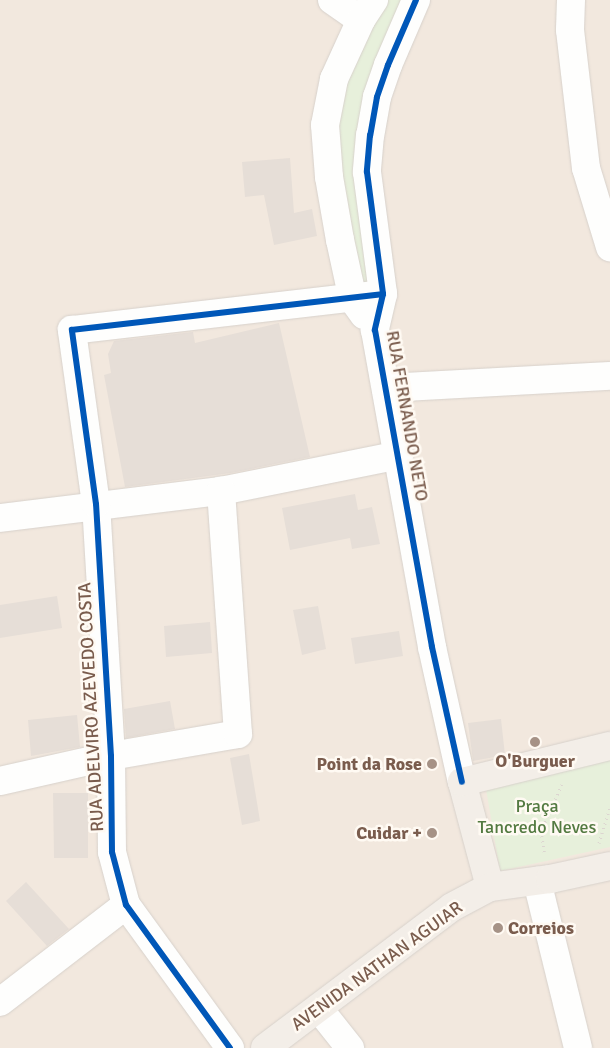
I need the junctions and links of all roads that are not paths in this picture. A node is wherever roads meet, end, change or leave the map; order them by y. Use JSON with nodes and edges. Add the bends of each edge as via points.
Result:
{"nodes":[{"id":1,"x":332,"y":0,"type":"edge"},
{"id":2,"x":416,"y":0,"type":"edge"},
{"id":3,"x":571,"y":0,"type":"edge"},
{"id":4,"x":368,"y":10,"type":"edge"},
{"id":5,"x":610,"y":247,"type":"edge"},
{"id":6,"x":382,"y":294,"type":"junction"},
{"id":7,"x":352,"y":300,"type":"junction"},
{"id":8,"x":375,"y":330,"type":"junction"},
{"id":9,"x":610,"y":376,"type":"edge"},
{"id":10,"x":386,"y":388,"type":"junction"},
{"id":11,"x":399,"y":455,"type":"junction"},
{"id":12,"x":221,"y":491,"type":"junction"},
{"id":13,"x":96,"y":504,"type":"junction"},
{"id":14,"x":0,"y":518,"type":"edge"},
{"id":15,"x":610,"y":746,"type":"edge"},
{"id":16,"x":111,"y":756,"type":"junction"},
{"id":17,"x":0,"y":780,"type":"edge"},
{"id":18,"x":462,"y":782,"type":"junction"},
{"id":19,"x":600,"y":868,"type":"edge"},
{"id":20,"x":537,"y":881,"type":"junction"},
{"id":21,"x":490,"y":887,"type":"junction"},
{"id":22,"x":126,"y":905,"type":"junction"},
{"id":23,"x":0,"y":1002,"type":"edge"},
{"id":24,"x":319,"y":1009,"type":"junction"},
{"id":25,"x":230,"y":1048,"type":"edge"},
{"id":26,"x":265,"y":1048,"type":"edge"},
{"id":27,"x":350,"y":1048,"type":"edge"},
{"id":28,"x":578,"y":1048,"type":"edge"}],
"edges":[{"from":1,"to":4,"type":"street"},
{"from":2,"to":6,"type":"street","name":"RUA FERNANDO NETO","via":[[382,81],[370,135],[368,172]]},
{"from":3,"to":5,"type":"street","via":[[570,30],[586,168]]},
{"from":4,"to":7,"type":"street","name":"RUA FERNANDO NETO","via":[[334,79],[325,125],[329,177]]},
{"from":6,"to":7,"type":"street"},
{"from":6,"to":8,"type":"street","name":"RUA FERNANDO NETO"},
{"from":7,"to":8,"type":"street","name":"RUA FERNANDO NETO"},
{"from":7,"to":13,"type":"street","name":"RUA ADELVIRO AZEVEDO COSTA","via":[[72,330]]},
{"from":8,"to":10,"type":"street","name":"RUA FERNANDO NETO"},
{"from":9,"to":10,"type":"street"},
{"from":10,"to":11,"type":"street","name":"RUA FERNANDO NETO"},
{"from":11,"to":12,"type":"street"},
{"from":11,"to":18,"type":"street","name":"RUA FERNANDO NETO","via":[[432,646]]},
{"from":12,"to":13,"type":"street"},
{"from":12,"to":16,"type":"street","via":[[238,734]]},
{"from":13,"to":14,"type":"street"},
{"from":13,"to":16,"type":"street","name":"RUA ADELVIRO AZEVEDO COSTA"},
{"from":15,"to":18,"type":"main road"},
{"from":16,"to":17,"type":"street"},
{"from":16,"to":22,"type":"street","name":"RUA ADELVIRO AZEVEDO COSTA","via":[[112,852]]},
{"from":18,"to":21,"type":"main road"},
{"from":19,"to":20,"type":"main road"},
{"from":20,"to":21,"type":"main road"},
{"from":20,"to":28,"type":"street"},
{"from":21,"to":24,"type":"main road","name":"AVENIDA NATHAN AGUIAR","via":[[452,907]]},
{"from":22,"to":23,"type":"street"},
{"from":22,"to":25,"type":"street","name":"RUA ADELVIRO AZEVEDO COSTA"},
{"from":24,"to":26,"type":"main road","name":"AVENIDA NATHAN AGUIAR"},
{"from":24,"to":27,"type":"street"}]}
